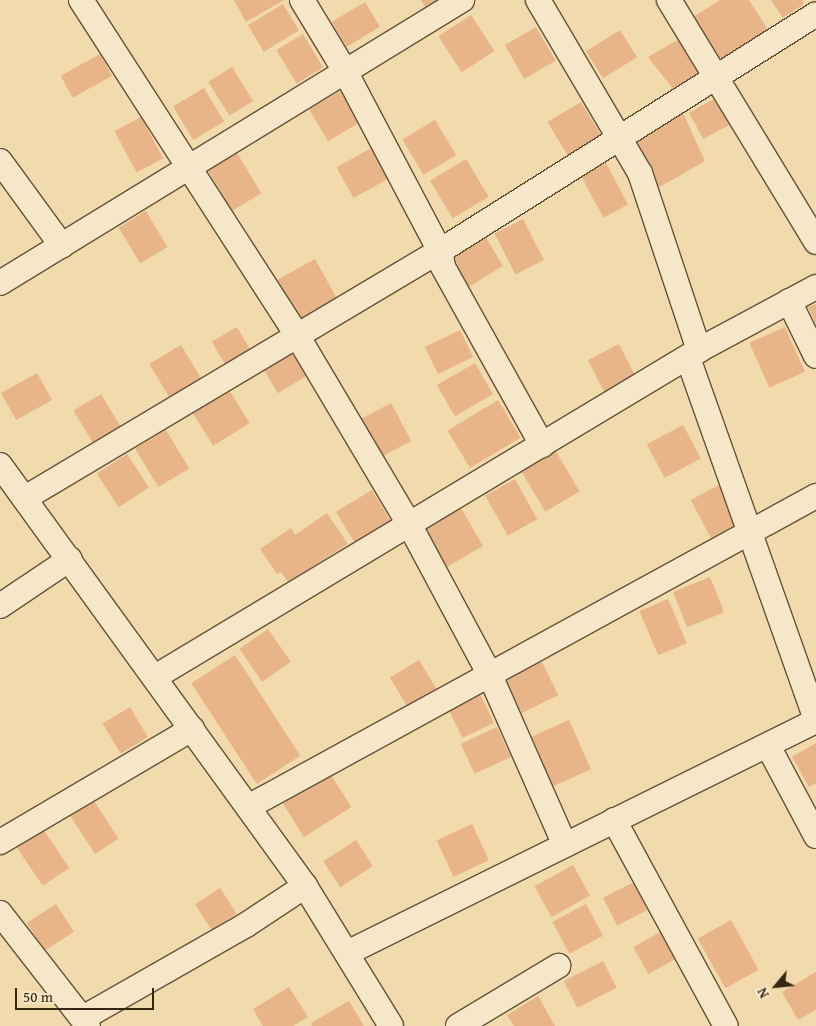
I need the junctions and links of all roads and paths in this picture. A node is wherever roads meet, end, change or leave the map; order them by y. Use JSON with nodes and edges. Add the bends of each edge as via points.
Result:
{"nodes":[{"id":1,"x":81,"y":0,"type":"edge"},
{"id":2,"x":302,"y":0,"type":"edge"},
{"id":3,"x":462,"y":0,"type":"edge"},
{"id":4,"x":538,"y":0,"type":"edge"},
{"id":5,"x":669,"y":0,"type":"edge"},
{"id":6,"x":816,"y":14,"type":"edge"},
{"id":7,"x":345,"y":71,"type":"junction"},
{"id":8,"x":717,"y":78,"type":"junction"},
{"id":9,"x":621,"y":137,"type":"junction"},
{"id":10,"x":0,"y":161,"type":"edge"},
{"id":11,"x":188,"y":165,"type":"junction"},
{"id":12,"x":816,"y":242,"type":"edge"},
{"id":13,"x":62,"y":246,"type":"junction"},
{"id":14,"x":440,"y":251,"type":"junction"},
{"id":15,"x":0,"y":283,"type":"edge"},
{"id":16,"x":816,"y":287,"type":"edge"},
{"id":17,"x":789,"y":301,"type":"junction"},
{"id":18,"x":298,"y":337,"type":"junction"},
{"id":19,"x":694,"y":354,"type":"junction"},
{"id":20,"x":816,"y":356,"type":"edge"},
{"id":21,"x":542,"y":445,"type":"junction"},
{"id":22,"x":0,"y":465,"type":"edge"},
{"id":23,"x":816,"y":496,"type":"edge"},
{"id":24,"x":25,"y":498,"type":"junction"},
{"id":25,"x":410,"y":524,"type":"junction"},
{"id":26,"x":752,"y":529,"type":"junction"},
{"id":27,"x":70,"y":560,"type":"junction"},
{"id":28,"x":0,"y":606,"type":"edge"},
{"id":29,"x":489,"y":672,"type":"junction"},
{"id":30,"x":155,"y":677,"type":"junction"},
{"id":31,"x":816,"y":720,"type":"edge"},
{"id":32,"x":192,"y":729,"type":"junction"},
{"id":33,"x":768,"y":746,"type":"junction"},
{"id":34,"x":248,"y":807,"type":"junction"},
{"id":35,"x":614,"y":820,"type":"junction"},
{"id":36,"x":816,"y":836,"type":"edge"},
{"id":37,"x":0,"y":842,"type":"edge"},
{"id":38,"x":566,"y":845,"type":"junction"},
{"id":39,"x":305,"y":886,"type":"junction"},
{"id":40,"x":0,"y":914,"type":"edge"},
{"id":41,"x":347,"y":953,"type":"junction"},
{"id":42,"x":558,"y":966,"type":"dead end"},
{"id":43,"x":86,"y":1022,"type":"edge"},
{"id":44,"x":391,"y":1026,"type":"edge"},
{"id":45,"x":458,"y":1026,"type":"edge"},
{"id":46,"x":726,"y":1026,"type":"edge"}],
"edges":[{"from":1,"to":11,"type":"street"},
{"from":2,"to":7,"type":"street"},
{"from":3,"to":7,"type":"street"},
{"from":4,"to":9,"type":"street"},
{"from":5,"to":8,"type":"street"},
{"from":6,"to":8,"type":"street"},
{"from":7,"to":11,"type":"street"},
{"from":7,"to":14,"type":"street"},
{"from":8,"to":9,"type":"street"},
{"from":8,"to":12,"type":"street"},
{"from":9,"to":14,"type":"street"},
{"from":9,"to":19,"type":"street","via":[[640,173]]},
{"from":10,"to":13,"type":"street"},
{"from":11,"to":13,"type":"street"},
{"from":11,"to":18,"type":"street"},
{"from":13,"to":15,"type":"street"},
{"from":14,"to":18,"type":"street"},
{"from":14,"to":21,"type":"street","via":[[443,267]]},
{"from":16,"to":17,"type":"street"},
{"from":17,"to":19,"type":"street"},
{"from":17,"to":20,"type":"street"},
{"from":18,"to":24,"type":"street"},
{"from":18,"to":25,"type":"street"},
{"from":19,"to":21,"type":"street"},
{"from":19,"to":26,"type":"street"},
{"from":21,"to":25,"type":"street"},
{"from":22,"to":24,"type":"street"},
{"from":23,"to":26,"type":"street"},
{"from":24,"to":27,"type":"street"},
{"from":25,"to":29,"type":"street"},
{"from":25,"to":30,"type":"street"},
{"from":26,"to":29,"type":"street"},
{"from":26,"to":31,"type":"street"},
{"from":27,"to":28,"type":"street"},
{"from":27,"to":30,"type":"street"},
{"from":29,"to":34,"type":"street"},
{"from":29,"to":38,"type":"street"},
{"from":30,"to":32,"type":"street"},
{"from":31,"to":33,"type":"street"},
{"from":32,"to":34,"type":"street"},
{"from":32,"to":37,"type":"street"},
{"from":33,"to":35,"type":"street"},
{"from":33,"to":36,"type":"street"},
{"from":34,"to":39,"type":"street"},
{"from":35,"to":38,"type":"street"},
{"from":35,"to":46,"type":"street"},
{"from":38,"to":41,"type":"street"},
{"from":39,"to":41,"type":"street"},
{"from":39,"to":43,"type":"street"},
{"from":40,"to":43,"type":"street"},
{"from":41,"to":44,"type":"street"},
{"from":42,"to":45,"type":"street"}]}
